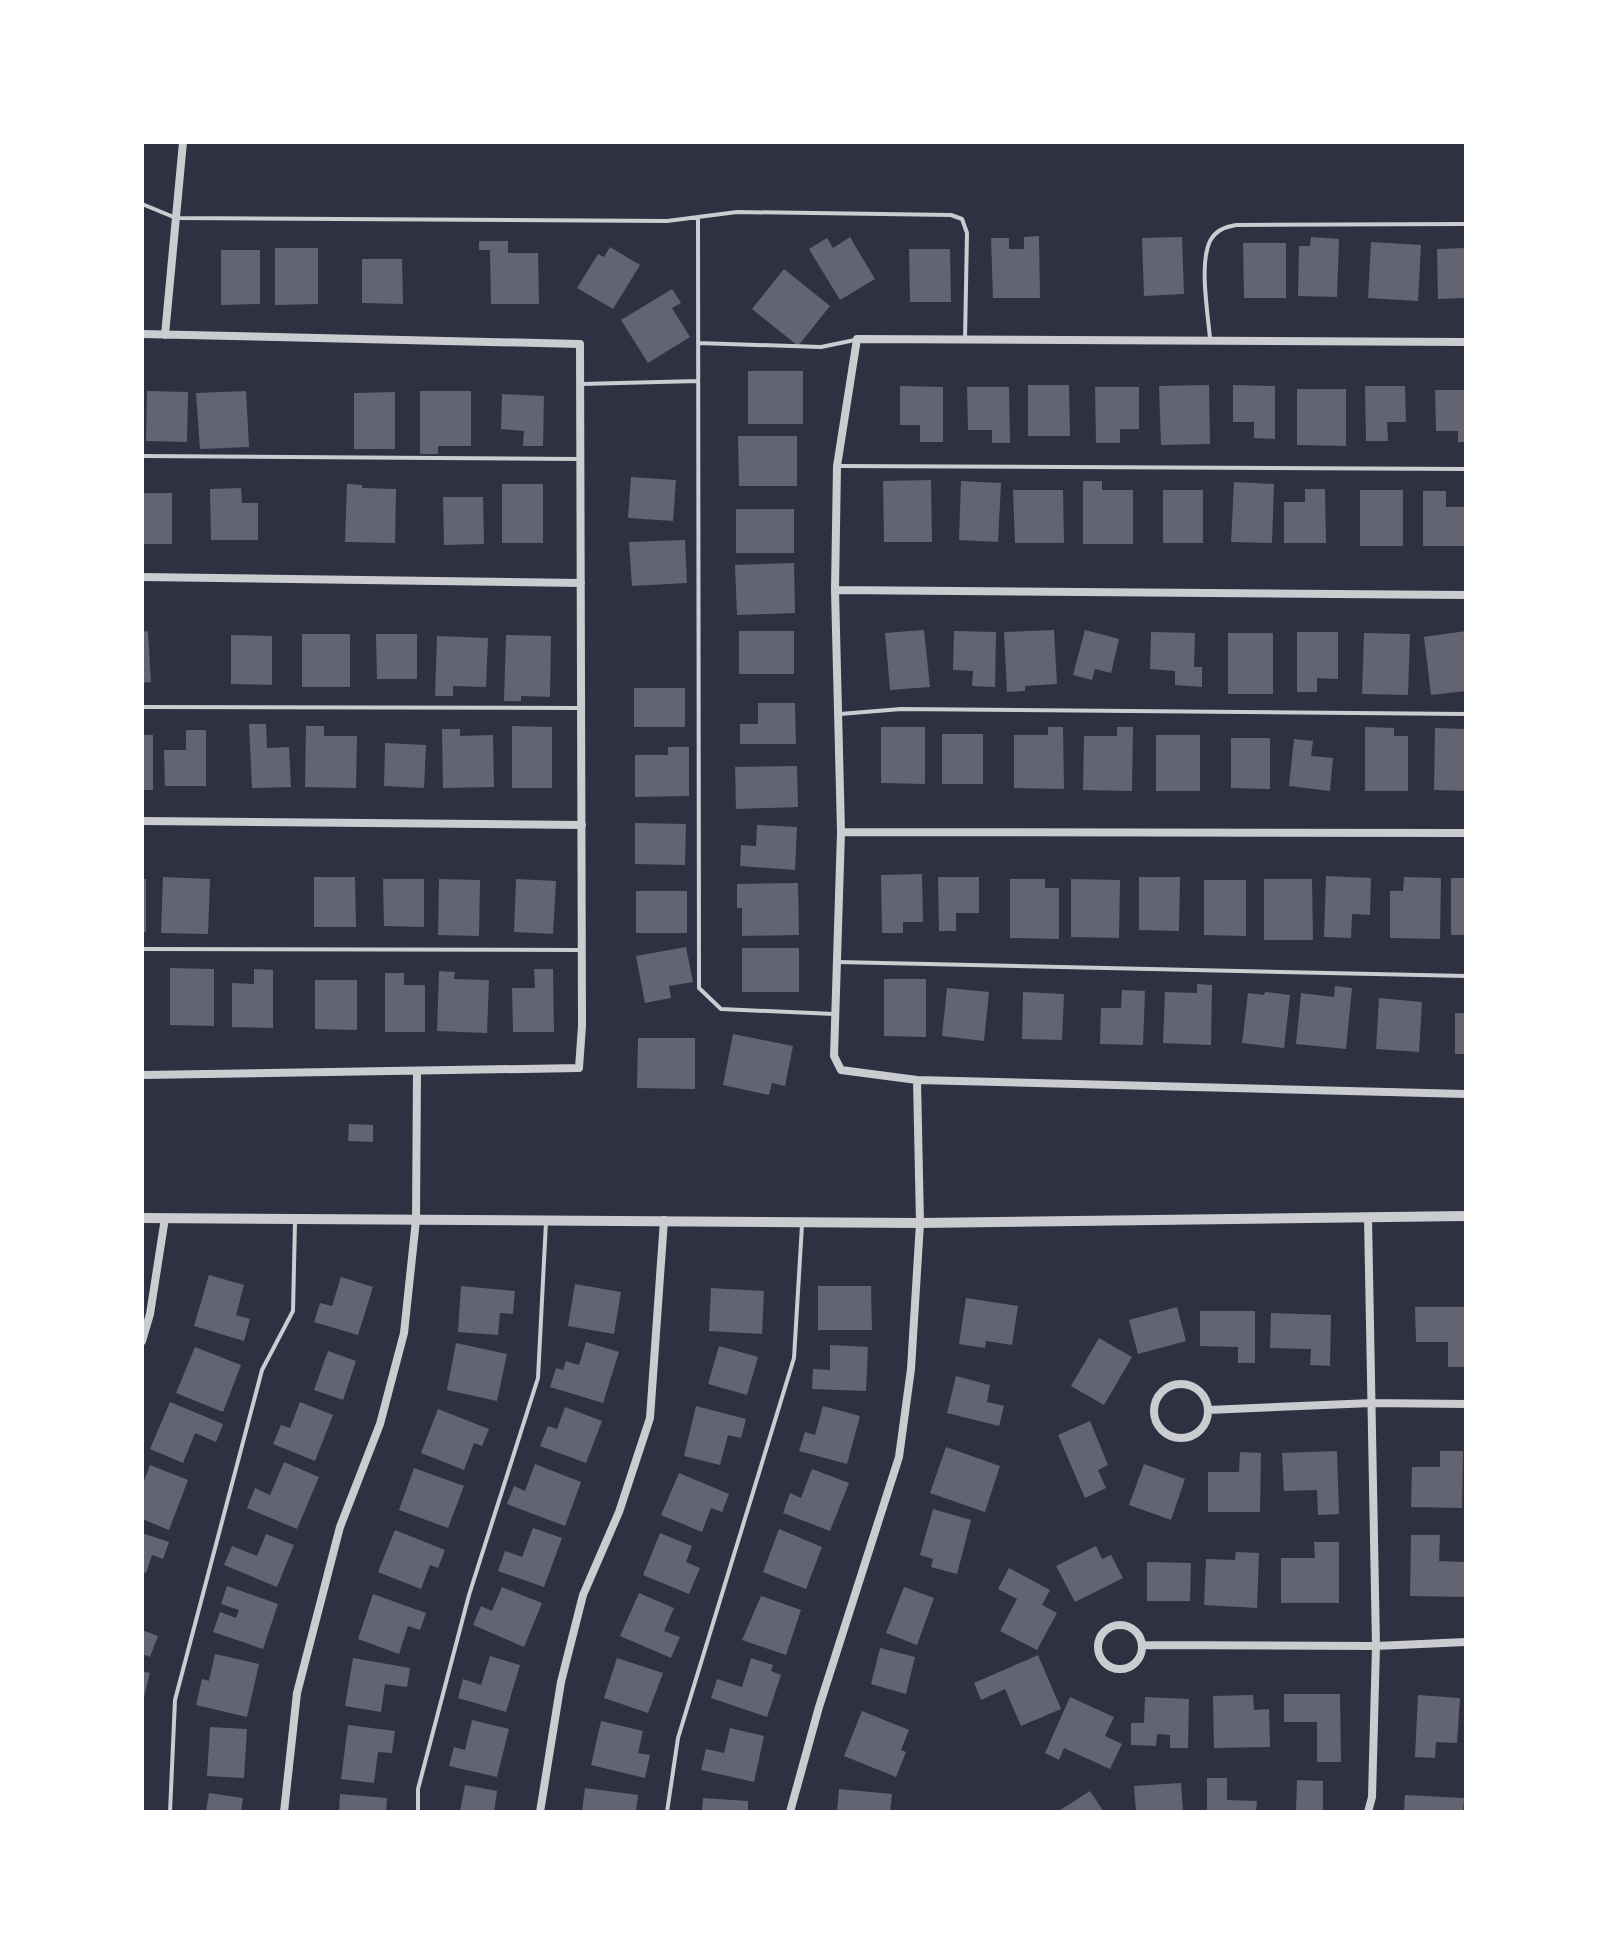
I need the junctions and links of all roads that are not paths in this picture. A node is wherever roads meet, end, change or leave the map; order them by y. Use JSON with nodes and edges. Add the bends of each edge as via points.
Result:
{"nodes":[{"id":1,"x":183,"y":142,"type":"edge"},
{"id":2,"x":142,"y":204,"type":"edge"},
{"id":3,"x":176,"y":218,"type":"junction"},
{"id":4,"x":698,"y":218,"type":"junction"},
{"id":5,"x":1466,"y":224,"type":"edge"},
{"id":6,"x":142,"y":334,"type":"edge"},
{"id":7,"x":165,"y":335,"type":"junction"},
{"id":8,"x":857,"y":339,"type":"junction"},
{"id":9,"x":965,"y":340,"type":"junction"},
{"id":10,"x":1211,"y":341,"type":"junction"},
{"id":11,"x":1466,"y":342,"type":"edge"},
{"id":12,"x":698,"y":343,"type":"junction"},
{"id":13,"x":698,"y":381,"type":"junction"},
{"id":14,"x":581,"y":384,"type":"junction"},
{"id":15,"x":142,"y":456,"type":"edge"},
{"id":16,"x":581,"y":459,"type":"junction"},
{"id":17,"x":837,"y":466,"type":"junction"},
{"id":18,"x":1466,"y":469,"type":"edge"},
{"id":19,"x":142,"y":577,"type":"edge"},
{"id":20,"x":581,"y":583,"type":"junction"},
{"id":21,"x":835,"y":590,"type":"junction"},
{"id":22,"x":1466,"y":595,"type":"edge"},
{"id":23,"x":142,"y":707,"type":"edge"},
{"id":24,"x":581,"y":708,"type":"junction"},
{"id":25,"x":838,"y":714,"type":"junction"},
{"id":26,"x":1466,"y":714,"type":"edge"},
{"id":27,"x":142,"y":821,"type":"edge"},
{"id":28,"x":582,"y":825,"type":"junction"},
{"id":29,"x":841,"y":832,"type":"junction"},
{"id":30,"x":1466,"y":833,"type":"edge"},
{"id":31,"x":142,"y":949,"type":"edge"},
{"id":32,"x":582,"y":950,"type":"junction"},
{"id":33,"x":837,"y":962,"type":"junction"},
{"id":34,"x":1466,"y":976,"type":"edge"},
{"id":35,"x":836,"y":1014,"type":"junction"},
{"id":36,"x":417,"y":1071,"type":"junction"},
{"id":37,"x":142,"y":1075,"type":"edge"},
{"id":38,"x":917,"y":1080,"type":"junction"},
{"id":39,"x":1466,"y":1094,"type":"edge"},
{"id":40,"x":1466,"y":1216,"type":"edge"},
{"id":41,"x":1368,"y":1217,"type":"junction"},
{"id":42,"x":142,"y":1218,"type":"edge"},
{"id":43,"x":165,"y":1218,"type":"junction"},
{"id":44,"x":295,"y":1219,"type":"junction"},
{"id":45,"x":416,"y":1220,"type":"junction"},
{"id":46,"x":546,"y":1220,"type":"junction"},
{"id":47,"x":664,"y":1220,"type":"junction"},
{"id":48,"x":802,"y":1222,"type":"junction"},
{"id":49,"x":920,"y":1223,"type":"junction"},
{"id":50,"x":142,"y":1341,"type":"edge"},
{"id":51,"x":1372,"y":1403,"type":"junction"},
{"id":52,"x":1466,"y":1404,"type":"edge"},
{"id":53,"x":1208,"y":1410,"type":"junction"},
{"id":54,"x":1466,"y":1642,"type":"edge"},
{"id":55,"x":1142,"y":1645,"type":"junction"},
{"id":56,"x":1376,"y":1646,"type":"junction"},
{"id":57,"x":170,"y":1812,"type":"edge"},
{"id":58,"x":284,"y":1812,"type":"edge"},
{"id":59,"x":418,"y":1812,"type":"edge"},
{"id":60,"x":540,"y":1812,"type":"edge"},
{"id":61,"x":667,"y":1812,"type":"edge"},
{"id":62,"x":790,"y":1812,"type":"edge"},
{"id":63,"x":1368,"y":1812,"type":"edge"}],
"edges":[{"from":1,"to":3,"type":"street"},
{"from":2,"to":3,"type":"lane"},
{"from":3,"to":4,"type":"lane"},
{"from":3,"to":7,"type":"street"},
{"from":4,"to":9,"type":"lane","via":[[737,212],[962,219],[967,233]]},
{"from":4,"to":12,"type":"lane"},
{"from":5,"to":10,"type":"lane","via":[[1222,228],[1211,239],[1205,271]]},
{"from":6,"to":7,"type":"street"},
{"from":7,"to":14,"type":"street","via":[[580,344]]},
{"from":8,"to":9,"type":"street"},
{"from":8,"to":12,"type":"lane","via":[[821,347]]},
{"from":8,"to":17,"type":"street"},
{"from":9,"to":10,"type":"street"},
{"from":10,"to":11,"type":"street"},
{"from":12,"to":13,"type":"lane"},
{"from":13,"to":14,"type":"lane"},
{"from":13,"to":35,"type":"lane","via":[[699,988],[721,1009]]},
{"from":14,"to":16,"type":"street"},
{"from":15,"to":16,"type":"lane"},
{"from":16,"to":20,"type":"street"},
{"from":17,"to":18,"type":"lane"},
{"from":17,"to":21,"type":"street"},
{"from":19,"to":20,"type":"street"},
{"from":20,"to":24,"type":"street"},
{"from":21,"to":22,"type":"street"},
{"from":21,"to":25,"type":"street"},
{"from":23,"to":24,"type":"lane"},
{"from":24,"to":28,"type":"street"},
{"from":25,"to":26,"type":"lane","via":[[901,709]]},
{"from":25,"to":29,"type":"street"},
{"from":27,"to":28,"type":"street"},
{"from":28,"to":32,"type":"street"},
{"from":29,"to":30,"type":"street"},
{"from":29,"to":33,"type":"street"},
{"from":31,"to":32,"type":"lane"},
{"from":32,"to":36,"type":"street","via":[[579,1068]]},
{"from":33,"to":34,"type":"lane"},
{"from":33,"to":35,"type":"street"},
{"from":35,"to":38,"type":"street","via":[[834,1056],[841,1070]]},
{"from":36,"to":37,"type":"street"},
{"from":36,"to":45,"type":"street"},
{"from":38,"to":39,"type":"street"},
{"from":38,"to":49,"type":"street"},
{"from":40,"to":41,"type":"street"},
{"from":41,"to":49,"type":"street"},
{"from":41,"to":51,"type":"street"},
{"from":42,"to":43,"type":"street"},
{"from":43,"to":44,"type":"street"},
{"from":43,"to":50,"type":"street"},
{"from":44,"to":45,"type":"street"},
{"from":44,"to":57,"type":"lane","via":[[293,1311],[262,1370],[175,1700]]},
{"from":45,"to":46,"type":"street"},
{"from":45,"to":58,"type":"street","via":[[404,1333],[380,1424],[340,1527],[297,1693]]},
{"from":46,"to":47,"type":"street"},
{"from":46,"to":59,"type":"lane","via":[[538,1378],[469,1595],[418,1789]]},
{"from":47,"to":48,"type":"street"},
{"from":47,"to":60,"type":"street","via":[[650,1418],[619,1512],[583,1595],[561,1682]]},
{"from":48,"to":49,"type":"street"},
{"from":48,"to":61,"type":"lane","via":[[794,1358],[678,1738]]},
{"from":49,"to":62,"type":"street","via":[[911,1369],[899,1457]]},
{"from":51,"to":52,"type":"street"},
{"from":51,"to":53,"type":"street"},
{"from":51,"to":56,"type":"street"},
{"from":53,"to":53,"type":"street","via":[[1197,1433],[1181,1438],[1164,1433],[1153,1410],[1160,1393],[1176,1384],[1194,1388]]},
{"from":54,"to":56,"type":"street"},
{"from":55,"to":55,"type":"street","via":[[1131,1628],[1117,1625],[1104,1631],[1098,1652],[1106,1664],[1127,1668],[1139,1659]]},
{"from":55,"to":56,"type":"street"},
{"from":56,"to":63,"type":"street"}]}
